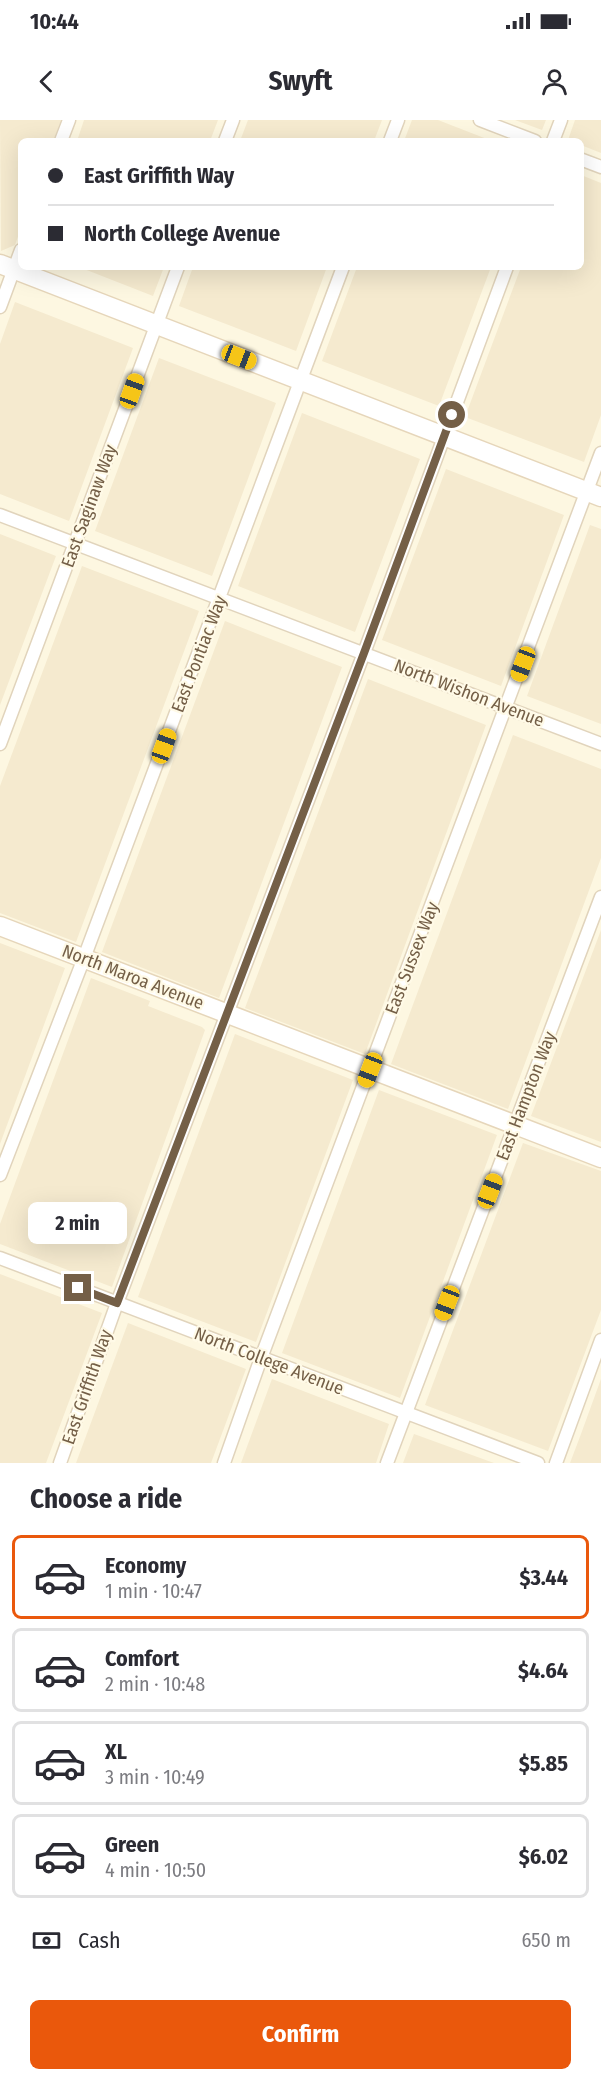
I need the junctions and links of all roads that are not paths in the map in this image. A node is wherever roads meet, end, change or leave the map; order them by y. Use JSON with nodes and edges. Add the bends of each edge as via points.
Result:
{"nodes":[{"id":1,"x":69,"y":120,"type":"edge"},
{"id":2,"x":233,"y":120,"type":"edge"},
{"id":3,"x":398,"y":120,"type":"edge"},
{"id":4,"x":480,"y":120,"type":"edge"},
{"id":5,"x":561,"y":120,"type":"edge"},
{"id":6,"x":62,"y":138,"type":"edge"},
{"id":7,"x":226,"y":138,"type":"edge"},
{"id":8,"x":391,"y":138,"type":"edge"},
{"id":9,"x":527,"y":138,"type":"edge"},
{"id":10,"x":554,"y":138,"type":"edge"},
{"id":11,"x":584,"y":161,"type":"edge"},
{"id":12,"x":601,"y":167,"type":"edge"},
{"id":13,"x":18,"y":254,"type":"edge"},
{"id":14,"x":7,"y":267,"type":"edge"},
{"id":15,"x":177,"y":270,"type":"edge"},
{"id":16,"x":342,"y":270,"type":"edge"},
{"id":17,"x":506,"y":270,"type":"edge"},
{"id":18,"x":0,"y":307,"type":"edge"},
{"id":19,"x":156,"y":325,"type":"junction"},
{"id":20,"x":301,"y":382,"type":"junction"},
{"id":21,"x":444,"y":436,"type":"junction"},
{"id":22,"x":601,"y":453,"type":"edge"},
{"id":23,"x":594,"y":494,"type":"edge"},
{"id":24,"x":0,"y":515,"type":"edge"},
{"id":25,"x":75,"y":544,"type":"junction"},
{"id":26,"x":220,"y":598,"type":"junction"},
{"id":27,"x":364,"y":653,"type":"junction"},
{"id":28,"x":507,"y":708,"type":"junction"},
{"id":29,"x":0,"y":744,"type":"edge"},
{"id":30,"x":601,"y":744,"type":"edge"},
{"id":31,"x":601,"y":897,"type":"edge"},
{"id":32,"x":0,"y":926,"type":"edge"},
{"id":33,"x":84,"y":958,"type":"junction"},
{"id":34,"x":227,"y":1014,"type":"junction"},
{"id":35,"x":370,"y":1070,"type":"junction"},
{"id":36,"x":515,"y":1125,"type":"junction"},
{"id":37,"x":601,"y":1158,"type":"edge"},
{"id":38,"x":0,"y":1175,"type":"edge"},
{"id":39,"x":0,"y":1258,"type":"edge"},
{"id":40,"x":117,"y":1303,"type":"junction"},
{"id":41,"x":601,"y":1340,"type":"edge"},
{"id":42,"x":261,"y":1358,"type":"junction"},
{"id":43,"x":405,"y":1414,"type":"junction"},
{"id":44,"x":60,"y":1463,"type":"edge"},
{"id":45,"x":224,"y":1463,"type":"edge"},
{"id":46,"x":387,"y":1463,"type":"edge"},
{"id":47,"x":538,"y":1463,"type":"edge"},
{"id":48,"x":556,"y":1463,"type":"edge"}],
"edges":[{"from":1,"to":6,"type":"street"},
{"from":2,"to":7,"type":"street"},
{"from":3,"to":8,"type":"street"},
{"from":4,"to":9,"type":"street"},
{"from":5,"to":10,"type":"street"},
{"from":11,"to":12,"type":"street"},
{"from":13,"to":14,"type":"street"},
{"from":14,"to":18,"type":"street"},
{"from":14,"to":19,"type":"main road"},
{"from":15,"to":19,"type":"street","name":"East Saginaw Way"},
{"from":16,"to":20,"type":"street","name":"East Pontiac Way"},
{"from":17,"to":21,"type":"street","name":"East Griffith Way"},
{"from":19,"to":20,"type":"main road"},
{"from":19,"to":25,"type":"street","name":"East Saginaw Way"},
{"from":20,"to":21,"type":"main road"},
{"from":20,"to":26,"type":"street","name":"East Pontiac Way"},
{"from":21,"to":23,"type":"main road"},
{"from":21,"to":27,"type":"street","name":"East Griffith Way"},
{"from":22,"to":23,"type":"street","name":"East Sussex Way"},
{"from":23,"to":28,"type":"street","name":"East Sussex Way"},
{"from":24,"to":25,"type":"street","name":"North Wishon Avenue"},
{"from":25,"to":26,"type":"street","name":"North Wishon Avenue"},
{"from":25,"to":29,"type":"street","name":"East Saginaw Way"},
{"from":26,"to":27,"type":"street","name":"North Wishon Avenue"},
{"from":26,"to":33,"type":"street","name":"East Pontiac Way"},
{"from":27,"to":28,"type":"street","name":"North Wishon Avenue"},
{"from":27,"to":34,"type":"street","name":"East Griffith Way"},
{"from":28,"to":30,"type":"street","name":"North Wishon Avenue"},
{"from":28,"to":35,"type":"street","name":"East Sussex Way"},
{"from":31,"to":36,"type":"street","name":"East Hampton Way"},
{"from":32,"to":33,"type":"main road","name":"North Maroa Avenue"},
{"from":33,"to":34,"type":"main road","name":"North Maroa Avenue"},
{"from":33,"to":38,"type":"street","name":"East Pontiac Way"},
{"from":34,"to":35,"type":"main road","name":"North Maroa Avenue"},
{"from":34,"to":40,"type":"street","name":"East Griffith Way"},
{"from":35,"to":36,"type":"main road","name":"North Maroa Avenue"},
{"from":35,"to":42,"type":"street","name":"East Sussex Way"},
{"from":36,"to":37,"type":"main road","name":"North Maroa Avenue"},
{"from":36,"to":43,"type":"street","name":"East Hampton Way"},
{"from":39,"to":40,"type":"street","name":"North College Avenue"},
{"from":40,"to":42,"type":"street","name":"North College Avenue"},
{"from":40,"to":44,"type":"street","name":"East Griffith Way"},
{"from":41,"to":48,"type":"street"},
{"from":42,"to":43,"type":"street","name":"North College Avenue"},
{"from":42,"to":45,"type":"street","name":"East Sussex Way"},
{"from":43,"to":46,"type":"street","name":"East Hampton Way"},
{"from":43,"to":47,"type":"street","name":"North College Avenue"}]}
